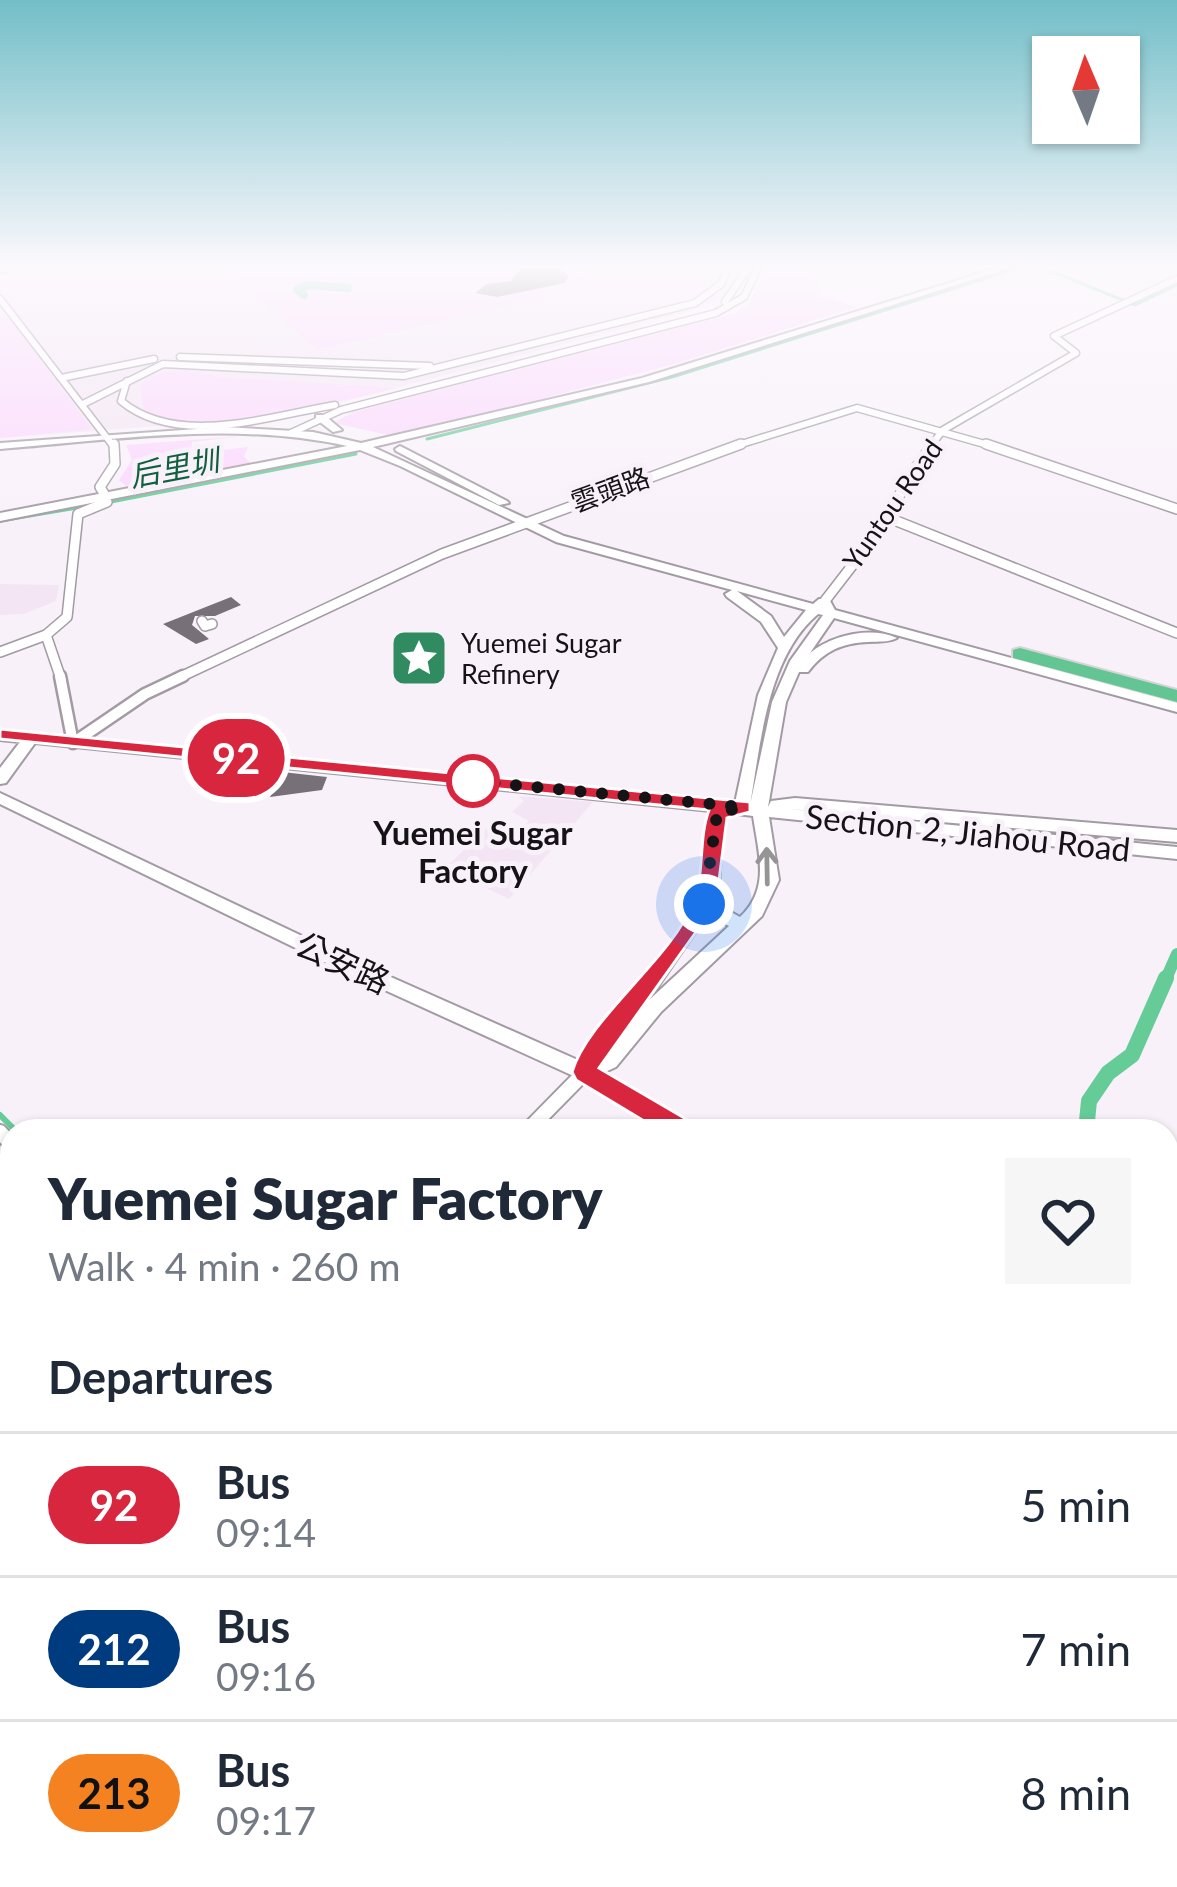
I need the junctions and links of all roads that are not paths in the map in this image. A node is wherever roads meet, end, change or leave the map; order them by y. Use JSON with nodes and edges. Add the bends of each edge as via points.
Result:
{"nodes":[{"id":1,"x":45,"y":356,"type":"edge"},
{"id":2,"x":170,"y":356,"type":"edge"},
{"id":3,"x":171,"y":356,"type":"edge"},
{"id":4,"x":488,"y":356,"type":"edge"},
{"id":5,"x":525,"y":356,"type":"edge"},
{"id":6,"x":552,"y":356,"type":"edge"},
{"id":7,"x":722,"y":356,"type":"edge"},
{"id":8,"x":1071,"y":356,"type":"edge"},
{"id":9,"x":442,"y":368,"type":"junction"},
{"id":10,"x":62,"y":378,"type":"junction"},
{"id":11,"x":128,"y":380,"type":"junction"},
{"id":12,"x":83,"y":404,"type":"junction"},
{"id":13,"x":335,"y":405,"type":"junction"},
{"id":14,"x":320,"y":417,"type":"junction"},
{"id":15,"x":195,"y":425,"type":"junction"},
{"id":16,"x":297,"y":428,"type":"junction"},
{"id":17,"x":337,"y":430,"type":"junction"},
{"id":18,"x":943,"y":430,"type":"junction"},
{"id":19,"x":103,"y":436,"type":"junction"},
{"id":20,"x":0,"y":442,"type":"edge"},
{"id":21,"x":383,"y":442,"type":"junction"},
{"id":22,"x":361,"y":446,"type":"junction"},
{"id":23,"x":106,"y":500,"type":"junction"},
{"id":24,"x":1177,"y":509,"type":"edge"},
{"id":25,"x":0,"y":517,"type":"edge"},
{"id":26,"x":889,"y":518,"type":"junction"},
{"id":27,"x":527,"y":521,"type":"junction"},
{"id":28,"x":712,"y":582,"type":"junction"},
{"id":29,"x":822,"y":608,"type":"junction"},
{"id":30,"x":1177,"y":632,"type":"edge"},
{"id":31,"x":46,"y":635,"type":"junction"},
{"id":32,"x":930,"y":642,"type":"junction"},
{"id":33,"x":785,"y":649,"type":"junction"},
{"id":34,"x":0,"y":652,"type":"edge"},
{"id":35,"x":1020,"y":654,"type":"junction"},
{"id":36,"x":1177,"y":682,"type":"edge"},
{"id":37,"x":1177,"y":696,"type":"edge"},
{"id":38,"x":1177,"y":708,"type":"edge"},
{"id":39,"x":0,"y":735,"type":"edge"},
{"id":40,"x":31,"y":738,"type":"junction"},
{"id":41,"x":73,"y":743,"type":"junction"},
{"id":42,"x":0,"y":779,"type":"edge"},
{"id":43,"x":0,"y":798,"type":"edge"},
{"id":44,"x":751,"y":807,"type":"junction"},
{"id":45,"x":1177,"y":836,"type":"edge"},
{"id":46,"x":1177,"y":853,"type":"edge"},
{"id":47,"x":704,"y":904,"type":"junction"},
{"id":48,"x":742,"y":926,"type":"junction"},
{"id":49,"x":585,"y":1072,"type":"junction"},
{"id":50,"x":538,"y":1119,"type":"edge"},
{"id":51,"x":664,"y":1119,"type":"edge"}],
"edges":[{"from":1,"to":10,"type":"street"},
{"from":2,"to":10,"type":"street"},
{"from":3,"to":9,"type":"street"},
{"from":4,"to":9,"type":"street"},
{"from":5,"to":13,"type":"street"},
{"from":6,"to":14,"type":"street"},
{"from":7,"to":21,"type":"street"},
{"from":8,"to":18,"type":"street","name":"Yuntou Road"},
{"from":9,"to":11,"type":"street","via":[[358,376],[177,364]]},
{"from":10,"to":12,"type":"street"},
{"from":11,"to":12,"type":"street"},
{"from":11,"to":15,"type":"street","via":[[121,401],[138,418]]},
{"from":12,"to":19,"type":"street"},
{"from":13,"to":15,"type":"street"},
{"from":13,"to":16,"type":"street"},
{"from":14,"to":16,"type":"street"},
{"from":14,"to":17,"type":"street"},
{"from":15,"to":16,"type":"street"},
{"from":15,"to":19,"type":"street"},
{"from":16,"to":17,"type":"street"},
{"from":16,"to":19,"type":"street"},
{"from":16,"to":22,"type":"street"},
{"from":17,"to":21,"type":"street"},
{"from":18,"to":24,"type":"street","name":"雲頭路"},
{"from":18,"to":26,"type":"street","name":"Yuntou Road"},
{"from":18,"to":27,"type":"street","name":"雲頭路","via":[[857,408]]},
{"from":19,"to":20,"type":"street"},
{"from":19,"to":23,"type":"street","via":[[117,456],[100,487]]},
{"from":21,"to":22,"type":"street"},
{"from":21,"to":27,"type":"street"},
{"from":22,"to":23,"type":"street"},
{"from":22,"to":27,"type":"street"},
{"from":23,"to":25,"type":"street"},
{"from":23,"to":31,"type":"street","via":[[75,519],[67,617]]},
{"from":26,"to":29,"type":"street","name":"Yuntou Road"},
{"from":26,"to":30,"type":"street"},
{"from":27,"to":28,"type":"street"},
{"from":27,"to":29,"type":"street"},
{"from":27,"to":41,"type":"street","name":"雲頭路","via":[[256,639],[145,694]]},
{"from":28,"to":29,"type":"street"},
{"from":28,"to":33,"type":"street","via":[[766,619]]},
{"from":29,"to":32,"type":"street"},
{"from":29,"to":33,"type":"street"},
{"from":29,"to":35,"type":"street"},
{"from":29,"to":44,"type":"street","via":[[779,702]]},
{"from":31,"to":34,"type":"street"},
{"from":31,"to":41,"type":"street"},
{"from":32,"to":38,"type":"street"},
{"from":32,"to":44,"type":"street","via":[[854,638],[814,654],[791,698],[776,790]]},
{"from":33,"to":44,"type":"street","via":[[756,727]]},
{"from":35,"to":36,"type":"highway"},
{"from":35,"to":37,"type":"highway"},
{"from":39,"to":40,"type":"street","name":"Section 2, Jiahou Road"},
{"from":40,"to":41,"type":"street","name":"Section 2, Jiahou Road"},
{"from":40,"to":42,"type":"street"},
{"from":41,"to":44,"type":"street","name":"Section 2, Jiahou Road"},
{"from":43,"to":49,"type":"street","name":"公安路"},
{"from":44,"to":45,"type":"street","name":"Section 2, Jiahou Road","via":[[795,802]]},
{"from":44,"to":46,"type":"street","name":"Section 2, Jiahou Road"},
{"from":44,"to":47,"type":"street","via":[[713,820]]},
{"from":48,"to":44,"type":"street","one_way":true,"via":[[770,880]]},
{"from":47,"to":48,"type":"street"},
{"from":47,"to":49,"type":"street"},
{"from":48,"to":49,"type":"street","via":[[609,1061]]},
{"from":49,"to":50,"type":"street"},
{"from":49,"to":51,"type":"street","name":"公安路"}]}
